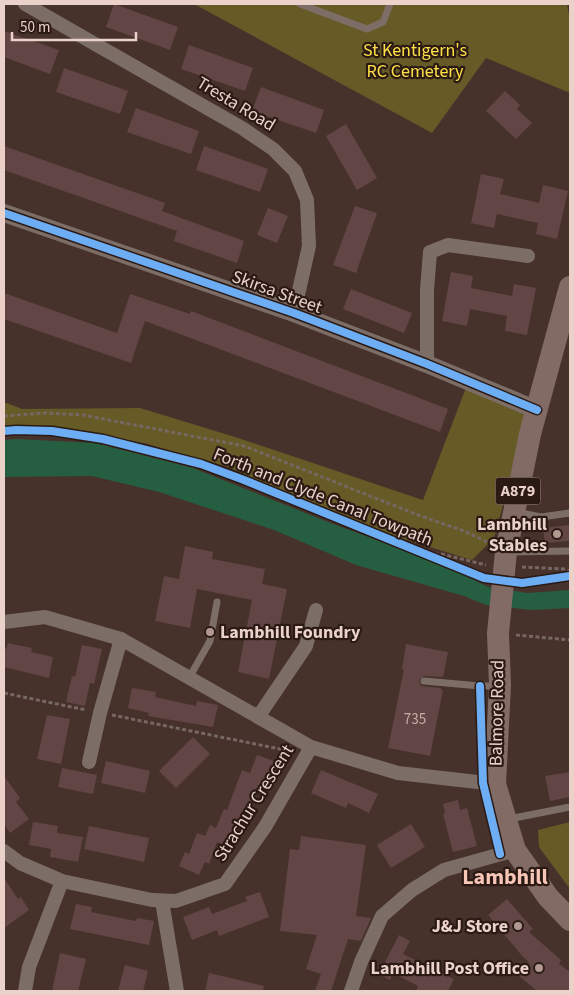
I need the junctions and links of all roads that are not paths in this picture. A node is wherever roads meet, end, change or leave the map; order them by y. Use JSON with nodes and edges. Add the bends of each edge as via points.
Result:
{"nodes":[{"id":1,"x":25,"y":4,"type":"edge"},
{"id":2,"x":300,"y":4,"type":"edge"},
{"id":3,"x":390,"y":4,"type":"edge"},
{"id":4,"x":4,"y":213,"type":"edge"},
{"id":5,"x":528,"y":256,"type":"dead end"},
{"id":6,"x":570,"y":288,"type":"edge"},
{"id":7,"x":294,"y":313,"type":"junction"},
{"id":8,"x":427,"y":364,"type":"junction"},
{"id":9,"x":537,"y":410,"type":"junction"},
{"id":10,"x":513,"y":511,"type":"junction"},
{"id":11,"x":570,"y":513,"type":"edge"},
{"id":12,"x":570,"y":551,"type":"edge"},
{"id":13,"x":504,"y":564,"type":"junction"},
{"id":14,"x":218,"y":602,"type":"dead end"},
{"id":15,"x":316,"y":610,"type":"dead end"},
{"id":16,"x":4,"y":622,"type":"edge"},
{"id":17,"x":121,"y":639,"type":"junction"},
{"id":18,"x":189,"y":678,"type":"junction"},
{"id":19,"x":424,"y":680,"type":"dead end"},
{"id":20,"x":500,"y":685,"type":"junction"},
{"id":21,"x":258,"y":717,"type":"junction"},
{"id":22,"x":311,"y":747,"type":"junction"},
{"id":23,"x":89,"y":762,"type":"dead end"},
{"id":24,"x":495,"y":784,"type":"junction"},
{"id":25,"x":570,"y":807,"type":"edge"},
{"id":26,"x":506,"y":820,"type":"junction"},
{"id":27,"x":4,"y":850,"type":"edge"},
{"id":28,"x":515,"y":850,"type":"junction"},
{"id":29,"x":62,"y":881,"type":"junction"},
{"id":30,"x":162,"y":901,"type":"junction"},
{"id":31,"x":570,"y":920,"type":"edge"},
{"id":32,"x":25,"y":991,"type":"edge"},
{"id":33,"x":177,"y":991,"type":"edge"},
{"id":34,"x":350,"y":991,"type":"edge"}],
"edges":[{"from":1,"to":7,"type":"street","name":"Tresta Road","via":[[242,128],[273,148],[295,171],[307,200],[309,246]]},
{"from":2,"to":3,"type":"lane","via":[[367,29],[383,22]]},
{"from":4,"to":7,"type":"street","name":"Skirsa Street"},
{"from":5,"to":8,"type":"street","via":[[448,245],[430,252]]},
{"from":6,"to":9,"type":"main road","number":"A879"},
{"from":7,"to":8,"type":"street","name":"Skirsa Street"},
{"from":8,"to":9,"type":"street","name":"Skirsa Street"},
{"from":9,"to":10,"type":"main road","number":"A879"},
{"from":10,"to":11,"type":"lane","via":[[541,517]]},
{"from":10,"to":13,"type":"main road","number":"A879"},
{"from":12,"to":13,"type":"lane"},
{"from":13,"to":20,"type":"main road","name":"Balmore Road","number":"A879","via":[[498,633]]},
{"from":14,"to":18,"type":"lane","via":[[210,641]]},
{"from":15,"to":21,"type":"street","via":[[306,646]]},
{"from":16,"to":17,"type":"street","name":"Strachur Crescent","via":[[45,617]]},
{"from":17,"to":18,"type":"street","name":"Strachur Crescent"},
{"from":17,"to":23,"type":"street"},
{"from":18,"to":21,"type":"street","name":"Strachur Crescent"},
{"from":19,"to":20,"type":"lane"},
{"from":20,"to":24,"type":"main road","name":"Balmore Road","number":"A879"},
{"from":21,"to":22,"type":"street","name":"Strachur Crescent"},
{"from":22,"to":24,"type":"street","name":"Strachur Crescent","via":[[398,774]]},
{"from":22,"to":30,"type":"street","name":"Strachur Crescent","via":[[265,827],[225,884],[176,902]]},
{"from":24,"to":26,"type":"main road","name":"Balmore Road","number":"A879"},
{"from":25,"to":26,"type":"lane"},
{"from":26,"to":28,"type":"main road","name":"Balmore Road","number":"A879"},
{"from":27,"to":29,"type":"street","name":"Strachur Crescent","via":[[20,863]]},
{"from":28,"to":31,"type":"main road","name":"Balmore Road","number":"A879","via":[[548,897]]},
{"from":28,"to":34,"type":"street","via":[[444,870],[412,890],[382,916]]},
{"from":29,"to":30,"type":"street","name":"Strachur Crescent"},
{"from":29,"to":32,"type":"street","via":[[29,967]]},
{"from":30,"to":33,"type":"street"}]}
